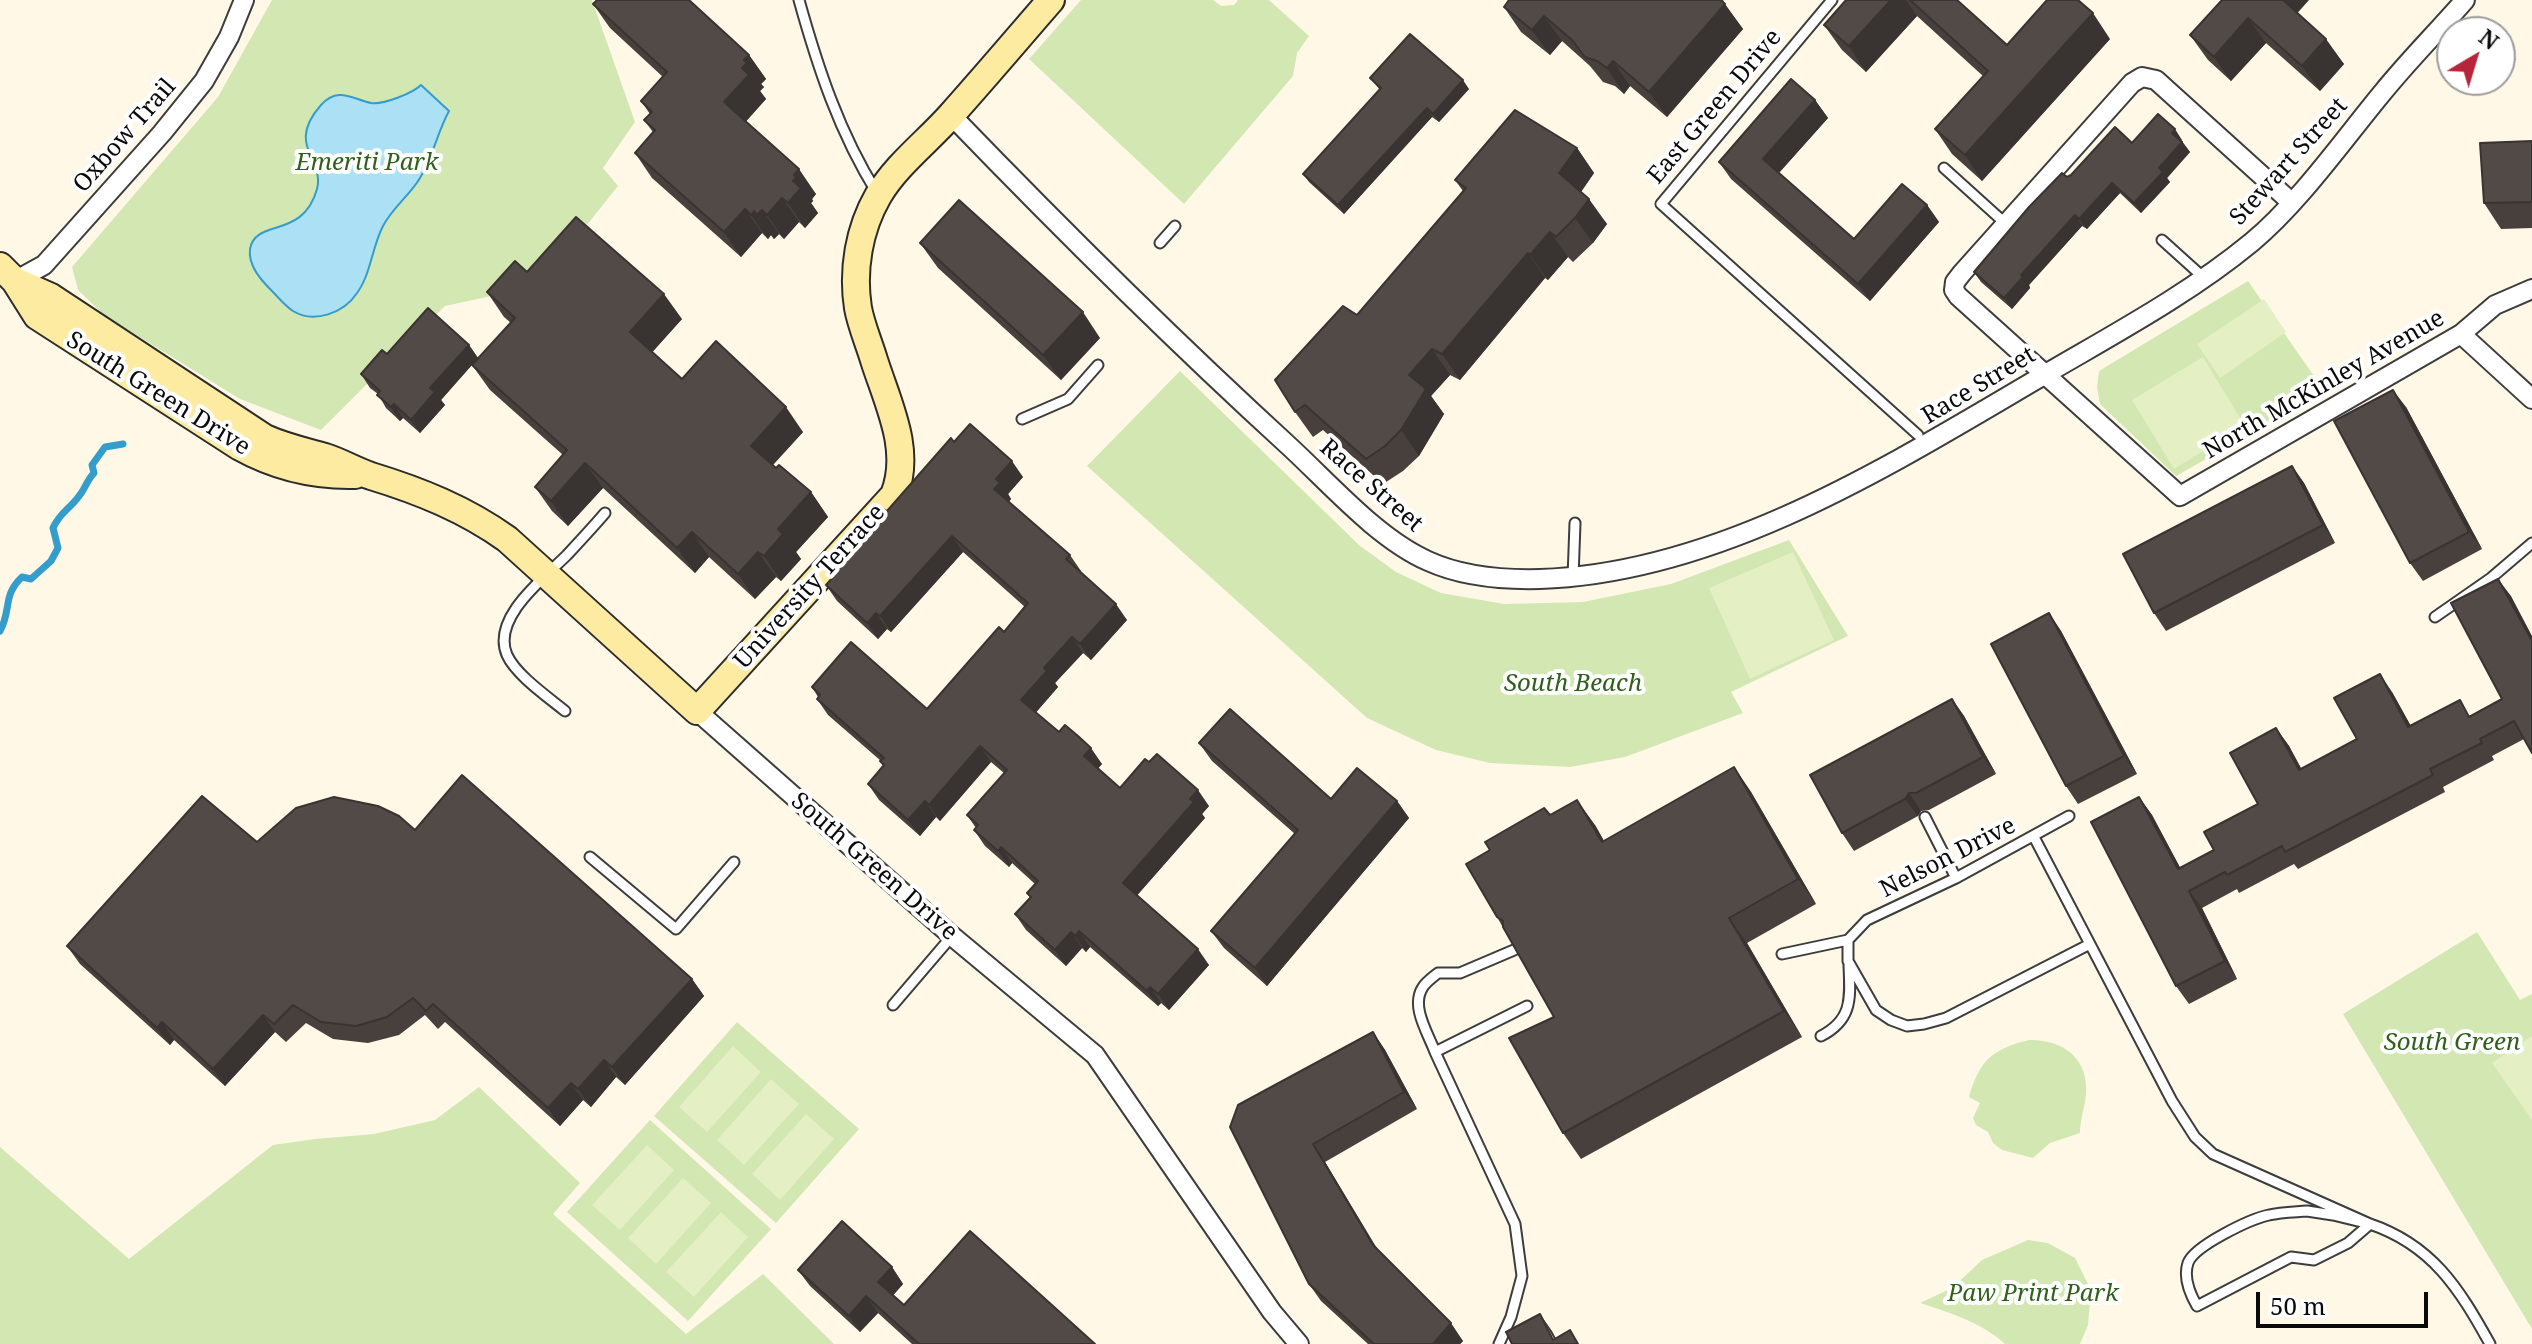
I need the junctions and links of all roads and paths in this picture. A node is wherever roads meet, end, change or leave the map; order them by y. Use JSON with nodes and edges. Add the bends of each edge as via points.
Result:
{"nodes":[{"id":1,"x":244,"y":0,"type":"edge"},
{"id":2,"x":799,"y":0,"type":"edge"},
{"id":3,"x":1051,"y":0,"type":"edge"},
{"id":4,"x":1832,"y":0,"type":"edge"},
{"id":5,"x":2465,"y":0,"type":"edge"},
{"id":6,"x":951,"y":115,"type":"junction"},
{"id":7,"x":1944,"y":168,"type":"edge"},
{"id":8,"x":878,"y":196,"type":"junction"},
{"id":9,"x":2291,"y":202,"type":"junction"},
{"id":10,"x":2006,"y":224,"type":"junction"},
{"id":11,"x":1175,"y":226,"type":"dead end"},
{"id":12,"x":2162,"y":240,"type":"dead end"},
{"id":13,"x":1160,"y":243,"type":"dead end"},
{"id":14,"x":8,"y":274,"type":"edge"},
{"id":15,"x":2203,"y":277,"type":"junction"},
{"id":16,"x":2532,"y":289,"type":"edge"},
{"id":17,"x":2461,"y":334,"type":"junction"},
{"id":18,"x":2082,"y":353,"type":"joint"},
{"id":19,"x":1098,"y":365,"type":"dead end"},
{"id":20,"x":2045,"y":374,"type":"junction"},
{"id":21,"x":2532,"y":399,"type":"edge"},
{"id":22,"x":1022,"y":419,"type":"dead end"},
{"id":23,"x":1918,"y":435,"type":"dead end"},
{"id":24,"x":605,"y":513,"type":"edge"},
{"id":25,"x":1575,"y":523,"type":"dead end"},
{"id":26,"x":2532,"y":543,"type":"edge"},
{"id":27,"x":545,"y":574,"type":"junction"},
{"id":28,"x":1573,"y":578,"type":"junction"},
{"id":29,"x":2435,"y":617,"type":"dead end"},
{"id":30,"x":565,"y":711,"type":"dead end"},
{"id":31,"x":697,"y":711,"type":"junction"},
{"id":32,"x":2069,"y":816,"type":"dead end"},
{"id":33,"x":1925,"y":817,"type":"dead end"},
{"id":34,"x":2034,"y":837,"type":"junction"},
{"id":35,"x":590,"y":857,"type":"dead end"},
{"id":36,"x":734,"y":862,"type":"dead end"},
{"id":37,"x":1956,"y":878,"type":"junction"},
{"id":38,"x":952,"y":936,"type":"junction"},
{"id":39,"x":1848,"y":940,"type":"junction"},
{"id":40,"x":2090,"y":944,"type":"junction"},
{"id":41,"x":1514,"y":950,"type":"edge"},
{"id":42,"x":1782,"y":954,"type":"dead end"},
{"id":43,"x":1848,"y":961,"type":"junction"},
{"id":44,"x":893,"y":1005,"type":"dead end"},
{"id":45,"x":1527,"y":1006,"type":"edge"},
{"id":46,"x":1821,"y":1036,"type":"dead end"},
{"id":47,"x":1435,"y":1052,"type":"junction"},
{"id":48,"x":2370,"y":1224,"type":"junction"},
{"id":49,"x":1299,"y":1344,"type":"edge"},
{"id":50,"x":1499,"y":1344,"type":"edge"},
{"id":51,"x":2490,"y":1344,"type":"edge"}],
"edges":[{"from":1,"to":14,"type":"street","name":"Oxbow Trail","via":[[223,48],[187,102],[44,265]]},
{"from":2,"to":8,"type":"lane","via":[[828,95]]},
{"from":3,"to":6,"type":"street","name":"University Terrace"},
{"from":4,"to":23,"type":"lane","name":"East Green Drive","via":[[1661,204]]},
{"from":5,"to":9,"type":"street","name":"Stewart Street"},
{"from":6,"to":8,"type":"street","name":"University Terrace"},
{"from":6,"to":28,"type":"street","name":"Race Street","via":[[1175,339],[1395,542],[1433,564],[1474,575]]},
{"from":7,"to":10,"type":"lane"},
{"from":8,"to":31,"type":"street","name":"University Terrace","via":[[860,239],[858,309],[900,440],[899,481],[894,495]]},
{"from":9,"to":10,"type":"street","via":[[2156,80],[2142,77]]},
{"from":9,"to":15,"type":"street","name":"Stewart Street","via":[[2255,239]]},
{"from":10,"to":20,"type":"street","via":[[1956,280],[1954,290]]},
{"from":11,"to":13,"type":"lane"},
{"from":12,"to":15,"type":"lane"},
{"from":14,"to":27,"type":"street","name":"South Green Drive","via":[[265,438],[464,511],[507,539]]},
{"from":15,"to":18,"type":"street","name":"Stewart Street"},
{"from":16,"to":17,"type":"street","name":"North McKinley Avenue","via":[[2495,305]]},
{"from":17,"to":20,"type":"street","name":"North McKinley Avenue","via":[[2180,496]]},
{"from":17,"to":21,"type":"street"},
{"from":18,"to":20,"type":"street","name":"Race Street"},
{"from":19,"to":22,"type":"lane","via":[[1068,399]]},
{"from":20,"to":28,"type":"street","name":"Race Street","via":[[1925,446],[1754,529],[1669,559]]},
{"from":24,"to":27,"type":"lane"},
{"from":25,"to":28,"type":"lane"},
{"from":26,"to":29,"type":"lane"},
{"from":27,"to":30,"type":"lane","via":[[506,626],[505,653]]},
{"from":27,"to":31,"type":"street","name":"South Green Drive"},
{"from":31,"to":38,"type":"street","name":"South Green Drive"},
{"from":32,"to":34,"type":"lane","name":"Nelson Drive"},
{"from":33,"to":37,"type":"lane"},
{"from":34,"to":37,"type":"lane","name":"Nelson Drive"},
{"from":34,"to":40,"type":"lane"},
{"from":35,"to":36,"type":"lane","via":[[676,929]]},
{"from":37,"to":39,"type":"lane","name":"Nelson Drive","via":[[1867,920]]},
{"from":38,"to":44,"type":"lane"},
{"from":38,"to":49,"type":"street","name":"South Green Drive","via":[[1095,1055]]},
{"from":39,"to":42,"type":"lane","name":"Nelson Drive"},
{"from":39,"to":43,"type":"lane"},
{"from":40,"to":43,"type":"lane","via":[[1946,1018],[1907,1026],[1876,1010]]},
{"from":40,"to":48,"type":"lane","via":[[2172,1101],[2204,1147]]},
{"from":41,"to":47,"type":"lane","via":[[1460,973],[1438,973],[1422,988],[1417,1001]]},
{"from":43,"to":46,"type":"lane","via":[[1850,1002],[1844,1018]]},
{"from":45,"to":47,"type":"lane"},
{"from":47,"to":50,"type":"lane","via":[[1515,1224],[1522,1276]]},
{"from":48,"to":48,"type":"lane","via":[[2307,1211],[2244,1224],[2197,1251],[2188,1262],[2189,1293],[2197,1306],[2291,1257],[2314,1260],[2348,1243]]},
{"from":48,"to":51,"type":"lane","via":[[2396,1233],[2425,1254],[2454,1285]]}]}
